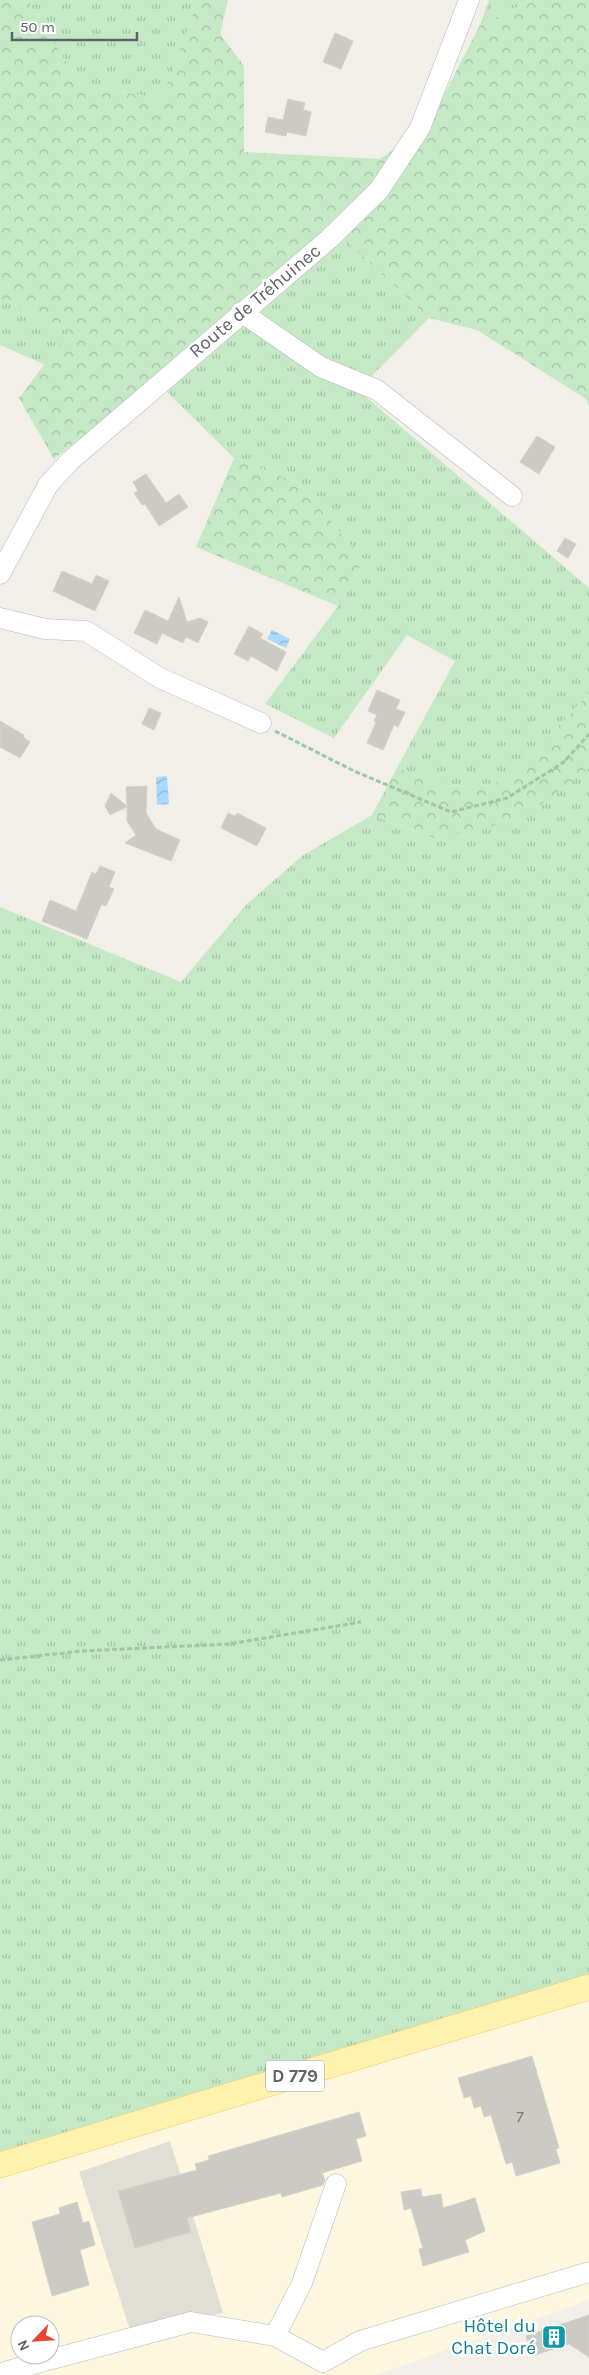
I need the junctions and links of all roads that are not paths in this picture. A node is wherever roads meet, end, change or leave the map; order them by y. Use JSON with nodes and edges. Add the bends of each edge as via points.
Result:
{"nodes":[{"id":1,"x":469,"y":0,"type":"edge"},
{"id":2,"x":241,"y":312,"type":"junction"},
{"id":3,"x":512,"y":496,"type":"dead end"},
{"id":4,"x":0,"y":574,"type":"edge"},
{"id":5,"x":0,"y":618,"type":"edge"},
{"id":6,"x":261,"y":724,"type":"road end"},
{"id":7,"x":589,"y":1987,"type":"edge"},
{"id":8,"x":0,"y":2165,"type":"edge"},
{"id":9,"x":336,"y":2184,"type":"dead end"},
{"id":10,"x":589,"y":2272,"type":"edge"},
{"id":11,"x":275,"y":2336,"type":"junction"},
{"id":12,"x":320,"y":2368,"type":"edge"},
{"id":13,"x":0,"y":2373,"type":"edge"}],
"edges":[{"from":1,"to":2,"type":"street","name":"Route de Tréhuinec","via":[[420,128],[378,190],[329,239]]},
{"from":2,"to":3,"type":"street","via":[[321,367],[377,390]]},
{"from":2,"to":4,"type":"street","name":"Route de Tréhuinec","via":[[70,460],[48,485]]},
{"from":5,"to":6,"type":"street","via":[[45,630],[86,631],[160,678]]},
{"from":7,"to":8,"type":"main road","number":"D 779"},
{"from":9,"to":11,"type":"street","via":[[302,2283]]},
{"from":10,"to":12,"type":"street","via":[[360,2341]]},
{"from":11,"to":12,"type":"street"},
{"from":11,"to":13,"type":"street","via":[[191,2322]]}]}
